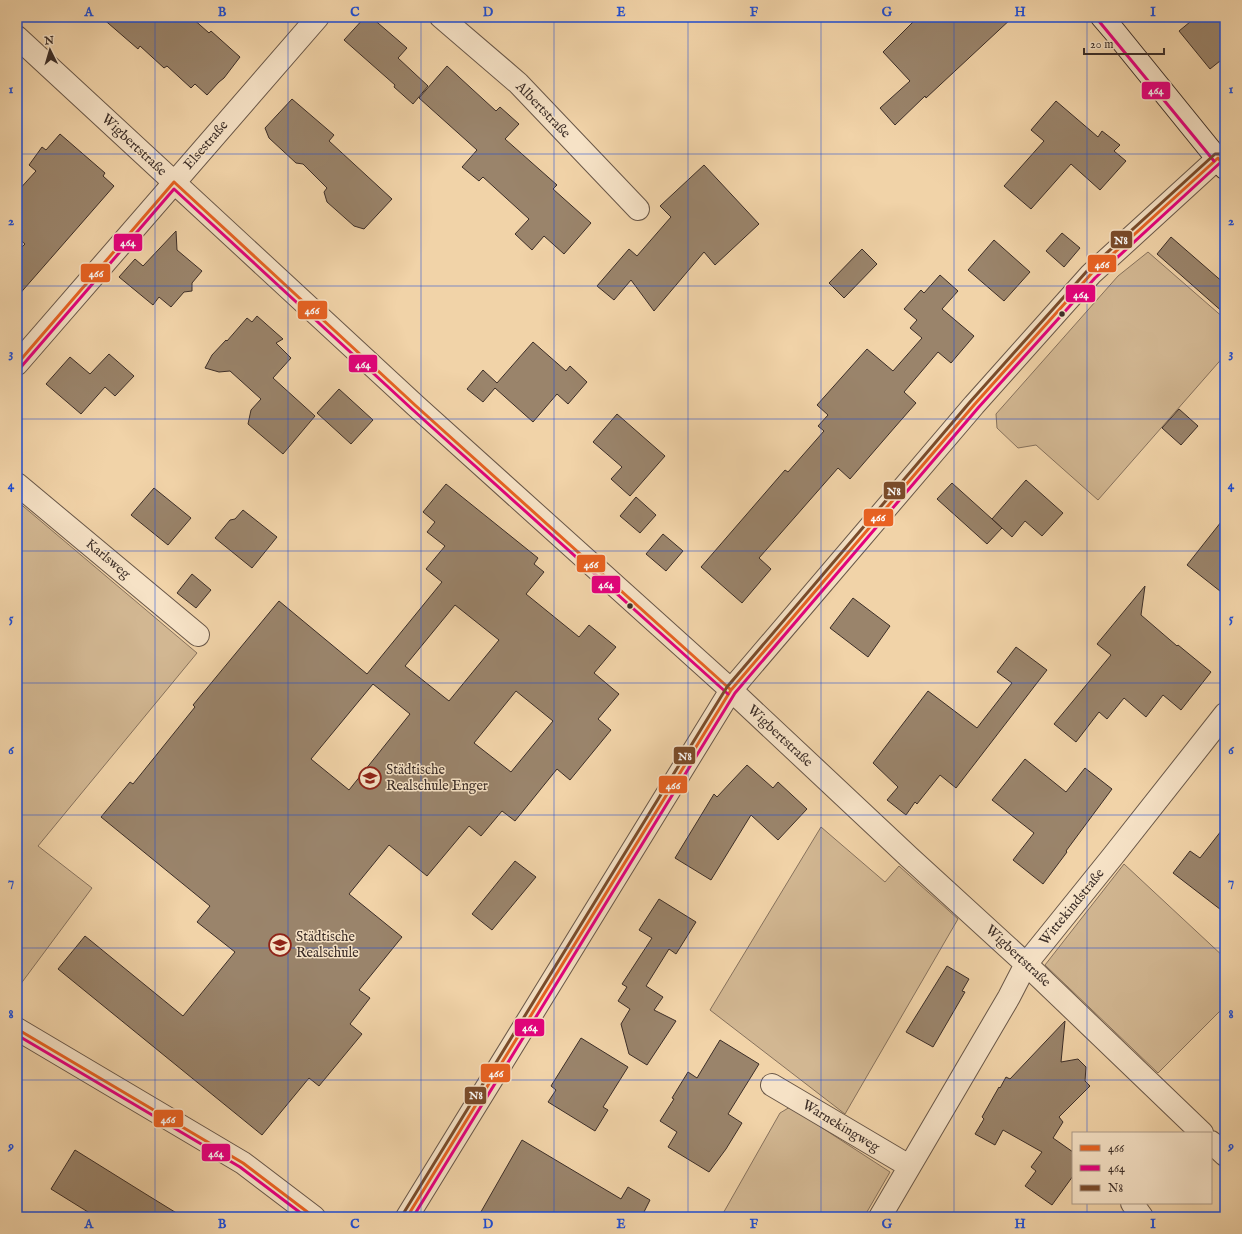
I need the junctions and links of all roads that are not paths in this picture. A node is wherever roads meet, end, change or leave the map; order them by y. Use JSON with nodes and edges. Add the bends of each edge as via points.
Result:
{"nodes":[{"id":1,"x":318,"y":17,"type":"edge"},
{"id":2,"x":441,"y":17,"type":"edge"},
{"id":3,"x":1102,"y":17,"type":"edge"},
{"id":4,"x":17,"y":37,"type":"edge"},
{"id":5,"x":1222,"y":163,"type":"edge"},
{"id":6,"x":174,"y":182,"type":"junction"},
{"id":7,"x":638,"y":209,"type":"dead end"},
{"id":8,"x":17,"y":364,"type":"edge"},
{"id":9,"x":17,"y":484,"type":"edge"},
{"id":10,"x":198,"y":635,"type":"dead end"},
{"id":11,"x":731,"y":690,"type":"junction"},
{"id":12,"x":1225,"y":714,"type":"edge"},
{"id":13,"x":1026,"y":964,"type":"junction"},
{"id":14,"x":17,"y":1029,"type":"edge"},
{"id":15,"x":772,"y":1085,"type":"dead end"},
{"id":16,"x":1201,"y":1132,"type":"edge"},
{"id":17,"x":1212,"y":1143,"type":"edge"},
{"id":18,"x":1225,"y":1155,"type":"edge"},
{"id":19,"x":909,"y":1166,"type":"junction"},
{"id":20,"x":1133,"y":1204,"type":"edge"},
{"id":21,"x":314,"y":1217,"type":"edge"},
{"id":22,"x":407,"y":1217,"type":"edge"},
{"id":23,"x":880,"y":1217,"type":"edge"},
{"id":24,"x":1142,"y":1217,"type":"edge"}],
"edges":[{"from":1,"to":6,"type":"street","name":"Elsestraße"},
{"from":2,"to":7,"type":"street","name":"Albertstraße","via":[[518,83]]},
{"from":3,"to":5,"type":"street"},
{"from":4,"to":6,"type":"street","name":"Wigbertstraße"},
{"from":5,"to":11,"type":"street","via":[[1091,274],[974,405]]},
{"from":6,"to":8,"type":"street","name":"Elsestraße"},
{"from":6,"to":11,"type":"street","name":"Wigbertstraße","via":[[416,406]]},
{"from":9,"to":10,"type":"street","name":"Karlsweg"},
{"from":11,"to":13,"type":"street","name":"Wigbertstraße"},
{"from":11,"to":22,"type":"street"},
{"from":12,"to":13,"type":"street","name":"Wittekindstraße"},
{"from":13,"to":16,"type":"street","name":"Wigbertstraße"},
{"from":13,"to":19,"type":"street","name":"Wittekindstraße"},
{"from":14,"to":21,"type":"street","via":[[243,1163]]},
{"from":15,"to":19,"type":"street","name":"Warnekingweg"},
{"from":17,"to":18,"type":"street"},
{"from":19,"to":23,"type":"street","name":"Wittekindstraße"},
{"from":20,"to":24,"type":"street"}]}
